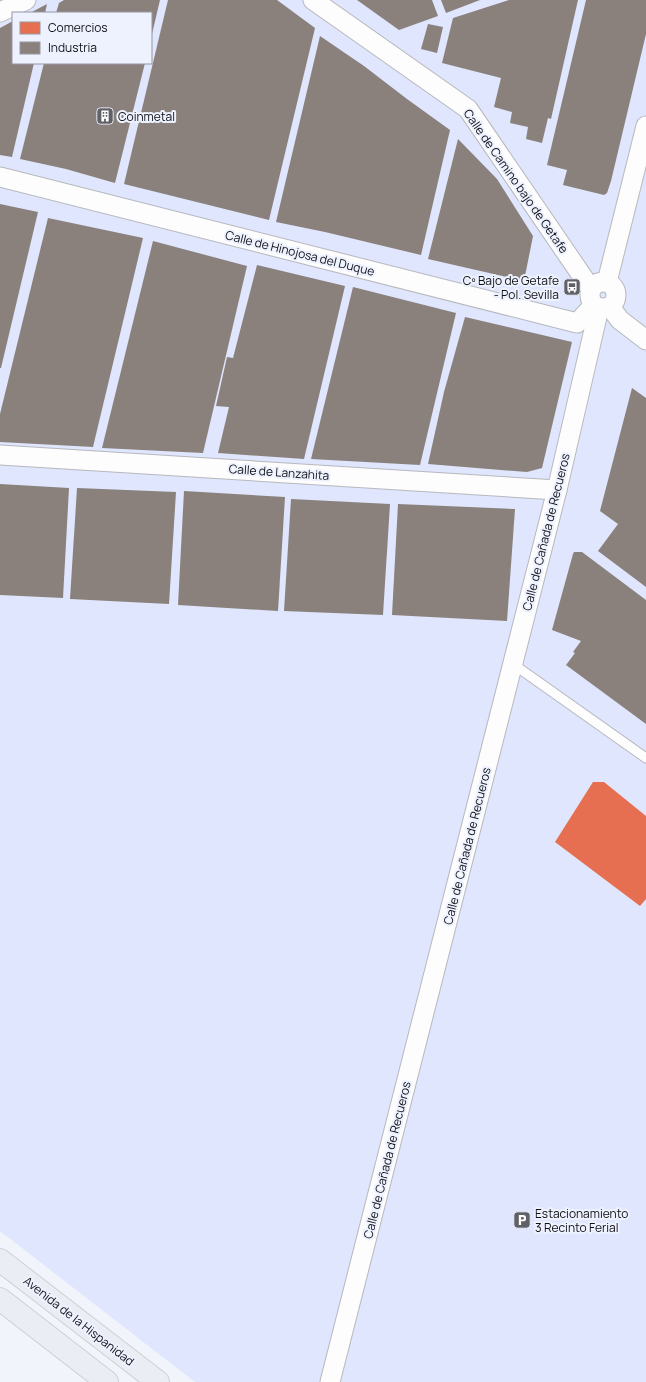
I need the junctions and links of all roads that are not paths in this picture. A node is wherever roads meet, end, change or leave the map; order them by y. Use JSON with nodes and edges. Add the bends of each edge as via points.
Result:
{"nodes":[{"id":1,"x":26,"y":0,"type":"edge"},
{"id":2,"x":312,"y":0,"type":"edge"},
{"id":3,"x":0,"y":12,"type":"edge"},
{"id":4,"x":646,"y":126,"type":"edge"},
{"id":5,"x":0,"y":177,"type":"edge"},
{"id":6,"x":600,"y":298,"type":"junction"},
{"id":7,"x":646,"y":340,"type":"edge"},
{"id":8,"x":0,"y":455,"type":"edge"},
{"id":9,"x":557,"y":490,"type":"junction"},
{"id":10,"x":513,"y":664,"type":"junction"},
{"id":11,"x":646,"y":758,"type":"edge"},
{"id":12,"x":0,"y":1260,"type":"edge"},
{"id":13,"x":0,"y":1300,"type":"edge"},
{"id":14,"x":107,"y":1382,"type":"edge"},
{"id":15,"x":158,"y":1382,"type":"edge"},
{"id":16,"x":330,"y":1382,"type":"edge"}],
"edges":[{"from":1,"to":3,"type":"street"},
{"from":2,"to":6,"type":"street","name":"Calle de Camino bajo de Getafe","via":[[468,109]]},
{"from":4,"to":6,"type":"street","name":"Calle de Cañada de Recueros"},
{"from":5,"to":6,"type":"street","name":"Calle de Hinojosa del Duque","via":[[577,323]]},
{"from":6,"to":7,"type":"street","name":"Calle de Camino bajo de Getafe","via":[[620,320]]},
{"from":6,"to":9,"type":"street","name":"Calle de Cañada de Recueros"},
{"from":8,"to":9,"type":"street","name":"Calle de Lanzahita"},
{"from":9,"to":10,"type":"street","name":"Calle de Cañada de Recueros"},
{"from":10,"to":11,"type":"lane"},
{"from":10,"to":16,"type":"street","name":"Calle de Cañada de Recueros"},
{"from":12,"to":15,"type":"main road","name":"Avenida de la Hispanidad"},
{"from":13,"to":14,"type":"main road"}]}
